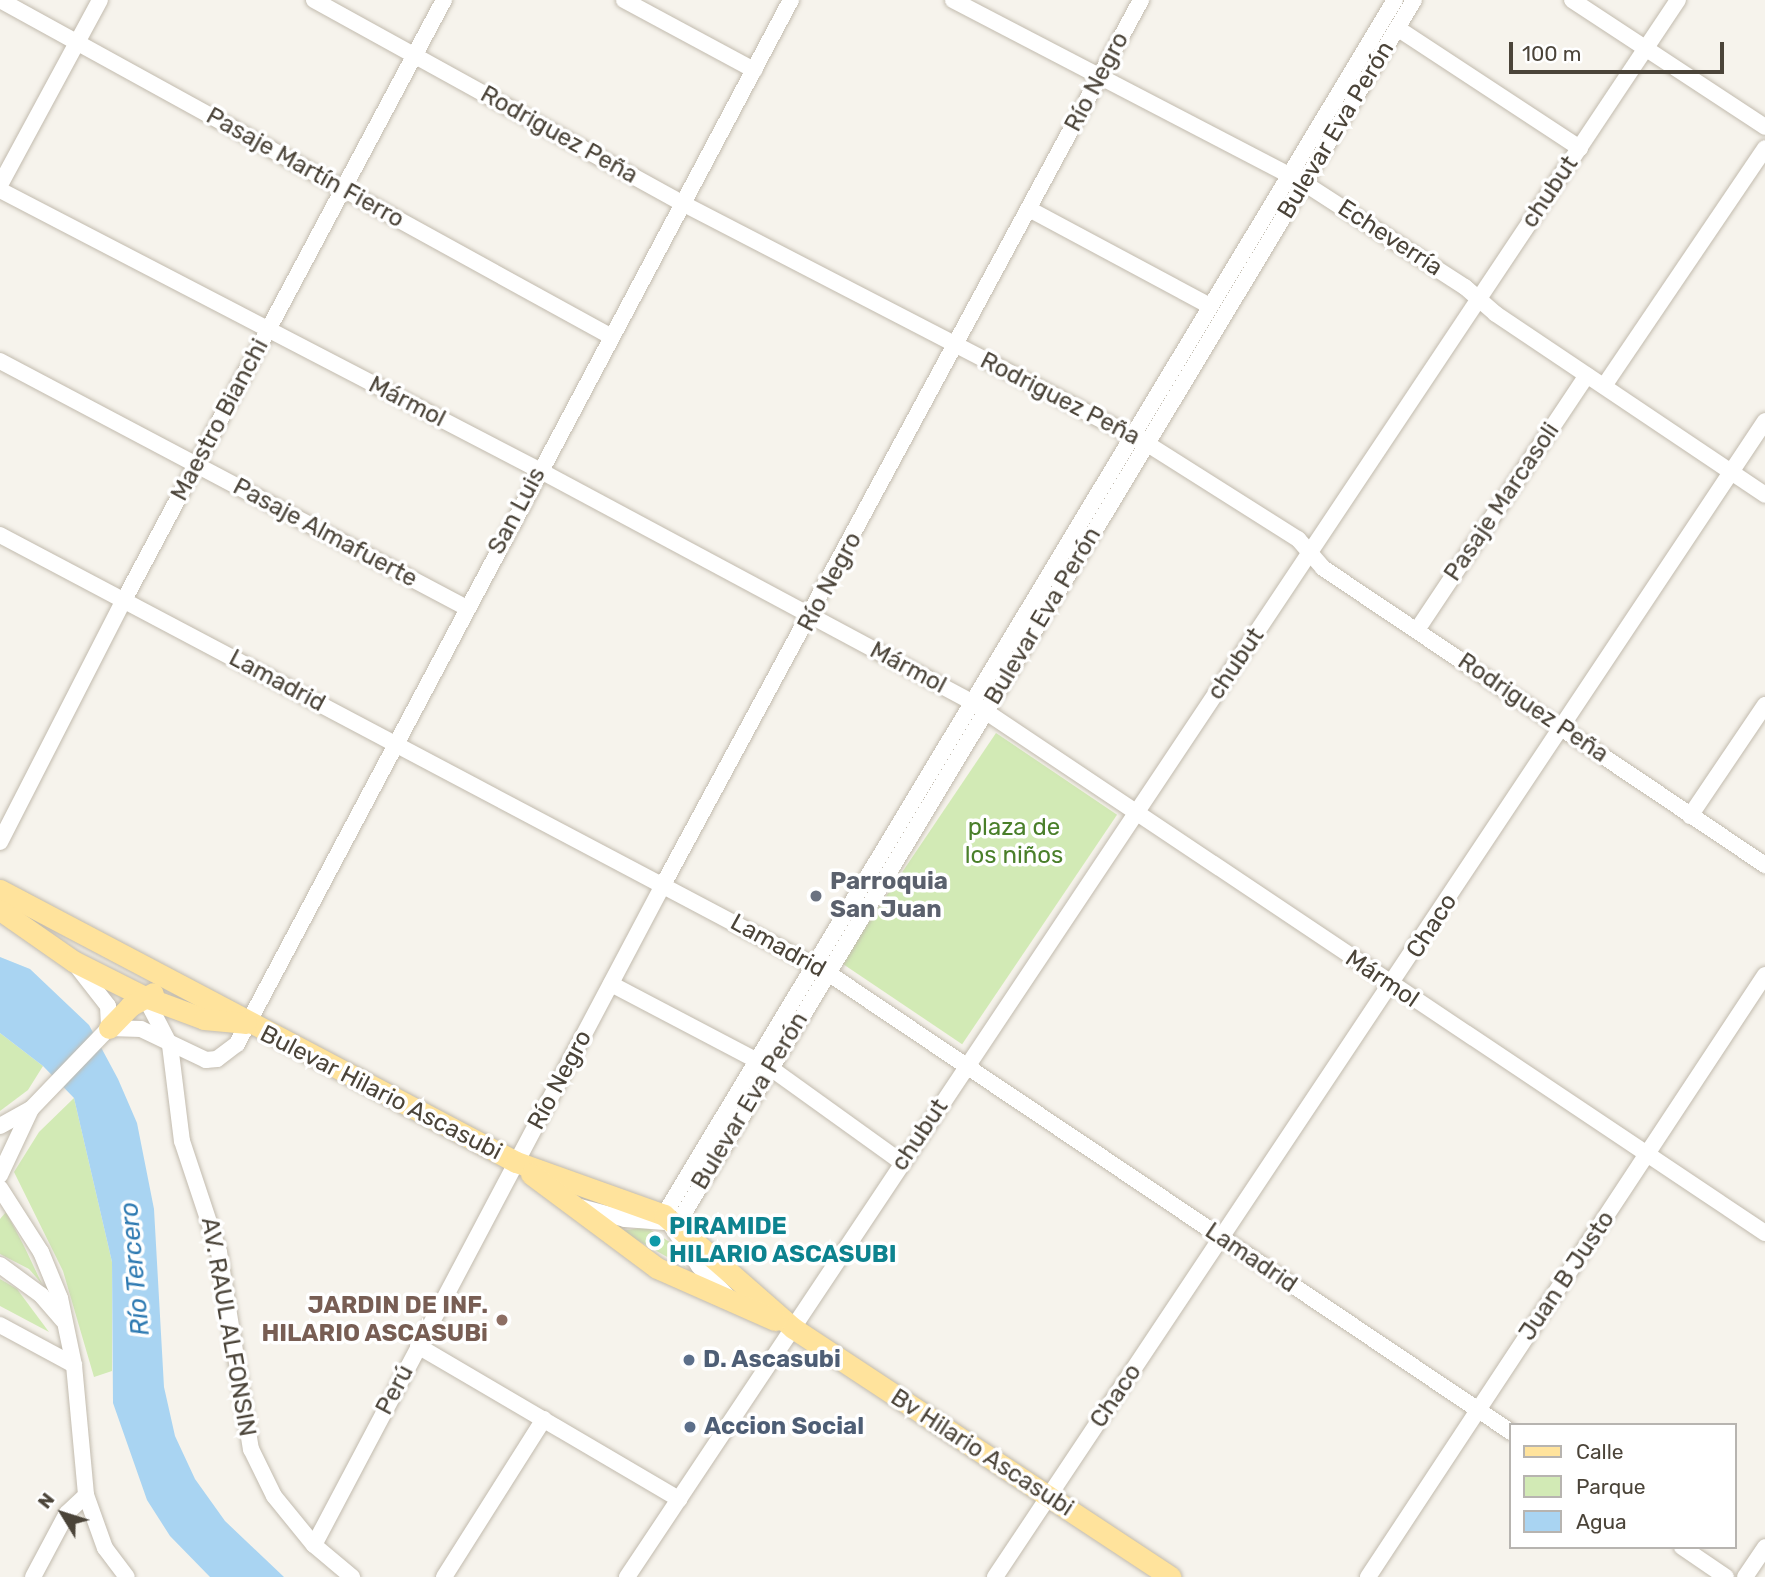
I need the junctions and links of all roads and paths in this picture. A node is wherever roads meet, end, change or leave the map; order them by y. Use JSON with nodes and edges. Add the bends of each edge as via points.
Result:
{"nodes":[{"id":1,"x":0,"y":0,"type":"edge"},
{"id":2,"x":100,"y":0,"type":"edge"},
{"id":3,"x":314,"y":0,"type":"edge"},
{"id":4,"x":444,"y":0,"type":"edge"},
{"id":5,"x":624,"y":0,"type":"edge"},
{"id":6,"x":792,"y":0,"type":"edge"},
{"id":7,"x":1141,"y":0,"type":"edge"},
{"id":8,"x":1395,"y":0,"type":"edge"},
{"id":9,"x":1414,"y":0,"type":"edge"},
{"id":10,"x":1572,"y":0,"type":"edge"},
{"id":11,"x":1678,"y":0,"type":"edge"},
{"id":12,"x":961,"y":2,"type":"edge"},
{"id":13,"x":1397,"y":28,"type":"junction"},
{"id":14,"x":76,"y":43,"type":"junction"},
{"id":15,"x":1646,"y":49,"type":"junction"},
{"id":16,"x":414,"y":55,"type":"junction"},
{"id":17,"x":754,"y":70,"type":"junction"},
{"id":18,"x":1100,"y":76,"type":"junction"},
{"id":19,"x":1765,"y":128,"type":"edge"},
{"id":20,"x":1580,"y":148,"type":"junction"},
{"id":21,"x":1765,"y":148,"type":"edge"},
{"id":22,"x":1297,"y":178,"type":"junction"},
{"id":23,"x":0,"y":185,"type":"edge"},
{"id":24,"x":343,"y":189,"type":"junction"},
{"id":25,"x":0,"y":191,"type":"edge"},
{"id":26,"x":680,"y":202,"type":"junction"},
{"id":27,"x":1029,"y":209,"type":"junction"},
{"id":28,"x":1480,"y":299,"type":"junction"},
{"id":29,"x":1210,"y":306,"type":"junction"},
{"id":30,"x":267,"y":331,"type":"junction"},
{"id":31,"x":610,"y":336,"type":"junction"},
{"id":32,"x":956,"y":345,"type":"junction"},
{"id":33,"x":0,"y":362,"type":"edge"},
{"id":34,"x":1587,"y":375,"type":"junction"},
{"id":35,"x":1604,"y":386,"type":"junction"},
{"id":36,"x":1765,"y":421,"type":"edge"},
{"id":37,"x":1139,"y":439,"type":"junction"},
{"id":38,"x":195,"y":465,"type":"junction"},
{"id":39,"x":539,"y":470,"type":"junction"},
{"id":40,"x":1731,"y":473,"type":"junction"},
{"id":41,"x":1765,"y":495,"type":"edge"},
{"id":42,"x":0,"y":535,"type":"edge"},
{"id":43,"x":1311,"y":552,"type":"junction"},
{"id":44,"x":124,"y":600,"type":"junction"},
{"id":45,"x":466,"y":607,"type":"junction"},
{"id":46,"x":811,"y":616,"type":"junction"},
{"id":47,"x":1417,"y":630,"type":"junction"},
{"id":48,"x":1765,"y":705,"type":"edge"},
{"id":49,"x":979,"y":708,"type":"junction"},
{"id":50,"x":1563,"y":727,"type":"junction"},
{"id":51,"x":393,"y":742,"type":"junction"},
{"id":52,"x":1136,"y":814,"type":"junction"},
{"id":53,"x":1690,"y":816,"type":"junction"},
{"id":54,"x":0,"y":842,"type":"edge"},
{"id":55,"x":1765,"y":865,"type":"edge"},
{"id":56,"x":664,"y":883,"type":"junction"},
{"id":57,"x":0,"y":890,"type":"edge"},
{"id":58,"x":5,"y":918,"type":"edge"},
{"id":59,"x":72,"y":961,"type":"junction"},
{"id":60,"x":821,"y":970,"type":"junction"},
{"id":61,"x":1765,"y":975,"type":"edge"},
{"id":62,"x":611,"y":984,"type":"junction"},
{"id":63,"x":1392,"y":986,"type":"junction"},
{"id":64,"x":145,"y":997,"type":"junction"},
{"id":65,"x":218,"y":1003,"type":"junction"},
{"id":66,"x":246,"y":1023,"type":"junction"},
{"id":67,"x":109,"y":1028,"type":"junction"},
{"id":68,"x":170,"y":1045,"type":"junction"},
{"id":69,"x":762,"y":1064,"type":"junction"},
{"id":70,"x":966,"y":1065,"type":"junction"},
{"id":71,"x":31,"y":1109,"type":"junction"},
{"id":72,"x":0,"y":1126,"type":"edge"},
{"id":73,"x":1648,"y":1156,"type":"junction"},
{"id":74,"x":516,"y":1162,"type":"junction"},
{"id":75,"x":901,"y":1163,"type":"junction"},
{"id":76,"x":0,"y":1175,"type":"edge"},
{"id":77,"x":0,"y":1188,"type":"edge"},
{"id":78,"x":571,"y":1205,"type":"junction"},
{"id":79,"x":670,"y":1220,"type":"junction"},
{"id":80,"x":1765,"y":1233,"type":"edge"},
{"id":81,"x":1221,"y":1238,"type":"junction"},
{"id":82,"x":0,"y":1265,"type":"edge"},
{"id":83,"x":732,"y":1301,"type":"junction"},
{"id":84,"x":65,"y":1322,"type":"junction"},
{"id":85,"x":0,"y":1325,"type":"edge"},
{"id":86,"x":793,"y":1328,"type":"junction"},
{"id":87,"x":418,"y":1346,"type":"junction"},
{"id":88,"x":74,"y":1365,"type":"junction"},
{"id":89,"x":1478,"y":1410,"type":"junction"},
{"id":90,"x":544,"y":1419,"type":"junction"},
{"id":91,"x":1510,"y":1431,"type":"edge"},
{"id":92,"x":86,"y":1495,"type":"junction"},
{"id":93,"x":1049,"y":1497,"type":"junction"},
{"id":94,"x":679,"y":1499,"type":"junction"},
{"id":95,"x":314,"y":1545,"type":"junction"},
{"id":96,"x":1765,"y":1547,"type":"edge"},
{"id":97,"x":1685,"y":1549,"type":"edge"},
{"id":98,"x":33,"y":1577,"type":"edge"},
{"id":99,"x":127,"y":1577,"type":"edge"},
{"id":100,"x":352,"y":1577,"type":"edge"},
{"id":101,"x":444,"y":1577,"type":"edge"},
{"id":102,"x":627,"y":1577,"type":"edge"},
{"id":103,"x":995,"y":1577,"type":"edge"},
{"id":104,"x":1170,"y":1577,"type":"edge"},
{"id":105,"x":1368,"y":1577,"type":"edge"},
{"id":106,"x":1726,"y":1577,"type":"edge"},
{"id":107,"x":1745,"y":1577,"type":"edge"}],
"edges":[{"from":1,"to":14,"type":"street","name":"Pasaje Martín Fierro"},
{"from":2,"to":14,"type":"street"},
{"from":3,"to":16,"type":"street","name":"Rodriguez Peña"},
{"from":4,"to":16,"type":"street","name":"Maestro Bianchi"},
{"from":5,"to":17,"type":"street"},
{"from":6,"to":17,"type":"street","name":"San Luis"},
{"from":7,"to":18,"type":"street","name":"Río Negro"},
{"from":8,"to":22,"type":"street","name":"Bulevar Eva Perón"},
{"from":9,"to":13,"type":"street","name":"Bulevar Eva Perón"},
{"from":10,"to":15,"type":"street"},
{"from":11,"to":15,"type":"street","name":"chubut"},
{"from":12,"to":18,"type":"street","name":"Echeverría"},
{"from":13,"to":20,"type":"street"},
{"from":13,"to":22,"type":"street","name":"Bulevar Eva Perón"},
{"from":14,"to":23,"type":"street"},
{"from":14,"to":24,"type":"street","name":"Pasaje Martín Fierro"},
{"from":15,"to":19,"type":"street"},
{"from":15,"to":20,"type":"street","name":"chubut"},
{"from":16,"to":24,"type":"street","name":"Maestro Bianchi"},
{"from":16,"to":26,"type":"street","name":"Rodriguez Peña"},
{"from":17,"to":26,"type":"street","name":"San Luis"},
{"from":18,"to":22,"type":"street","name":"Echeverría"},
{"from":18,"to":27,"type":"street","name":"Río Negro"},
{"from":20,"to":28,"type":"street","name":"chubut"},
{"from":21,"to":35,"type":"street"},
{"from":22,"to":28,"type":"street","name":"Echeverría"},
{"from":22,"to":29,"type":"street","name":"Bulevar Eva Perón"},
{"from":22,"to":37,"type":"street","name":"Bulevar Eva Perón"},
{"from":24,"to":30,"type":"street","name":"Maestro Bianchi"},
{"from":24,"to":31,"type":"street","name":"Pasaje Martín Fierro"},
{"from":25,"to":30,"type":"street","name":"Mármol"},
{"from":26,"to":31,"type":"street","name":"San Luis"},
{"from":26,"to":32,"type":"street","name":"Rodriguez Peña"},
{"from":27,"to":29,"type":"street"},
{"from":27,"to":32,"type":"street","name":"Río Negro"},
{"from":28,"to":34,"type":"street","name":"Echeverría"},
{"from":28,"to":43,"type":"street","name":"chubut"},
{"from":29,"to":37,"type":"street","name":"Bulevar Eva Perón"},
{"from":30,"to":38,"type":"street","name":"Maestro Bianchi"},
{"from":30,"to":39,"type":"street","name":"Mármol"},
{"from":31,"to":39,"type":"street","name":"San Luis"},
{"from":32,"to":37,"type":"street","name":"Rodriguez Peña"},
{"from":32,"to":46,"type":"street","name":"Río Negro"},
{"from":33,"to":38,"type":"street","name":"Pasaje Almafuerte"},
{"from":34,"to":35,"type":"street","name":"Echeverría"},
{"from":34,"to":47,"type":"street","name":"Pasaje Marcasoli"},
{"from":35,"to":40,"type":"street","name":"Echeverría"},
{"from":36,"to":40,"type":"street","name":"Chaco"},
{"from":37,"to":43,"type":"street","name":"Rodriguez Peña","via":[[1298,539]]},
{"from":37,"to":49,"type":"street","name":"Bulevar Eva Perón"},
{"from":38,"to":44,"type":"street","name":"Maestro Bianchi"},
{"from":38,"to":45,"type":"street","name":"Pasaje Almafuerte"},
{"from":39,"to":45,"type":"street","name":"San Luis"},
{"from":39,"to":46,"type":"street","name":"Mármol"},
{"from":40,"to":41,"type":"street","name":"Echeverría"},
{"from":40,"to":50,"type":"street","name":"Chaco"},
{"from":42,"to":44,"type":"street","name":"Lamadrid"},
{"from":43,"to":47,"type":"street","name":"Rodriguez Peña","via":[[1323,569]]},
{"from":43,"to":52,"type":"street","name":"chubut"},
{"from":44,"to":51,"type":"street","name":"Lamadrid"},
{"from":44,"to":54,"type":"street","name":"Maestro Bianchi"},
{"from":45,"to":51,"type":"street","name":"San Luis"},
{"from":46,"to":49,"type":"street","name":"Mármol"},
{"from":46,"to":56,"type":"street","name":"Río Negro"},
{"from":47,"to":50,"type":"street","name":"Rodriguez Peña"},
{"from":48,"to":53,"type":"street"},
{"from":49,"to":52,"type":"street","name":"Mármol"},
{"from":49,"to":60,"type":"street","name":"Bulevar Eva Perón"},
{"from":50,"to":53,"type":"street","name":"Rodriguez Peña"},
{"from":50,"to":63,"type":"street","name":"Chaco"},
{"from":51,"to":56,"type":"street","name":"Lamadrid"},
{"from":51,"to":66,"type":"street","name":"San Luis"},
{"from":52,"to":63,"type":"street","name":"Mármol"},
{"from":52,"to":70,"type":"street","name":"chubut"},
{"from":53,"to":55,"type":"street","name":"Rodriguez Peña"},
{"from":56,"to":60,"type":"street","name":"Lamadrid"},
{"from":56,"to":62,"type":"street","name":"Río Negro"},
{"from":57,"to":65,"type":"main road","name":"Bulevar Hilario Ascasubi"},
{"from":58,"to":59,"type":"main road","name":"Bulevar Hilario Ascasubi"},
{"from":59,"to":64,"type":"main road","name":"Bulevar Hilario Ascasubi"},
{"from":59,"to":67,"type":"street","via":[[108,1006]]},
{"from":60,"to":69,"type":"street","name":"Bulevar Eva Perón"},
{"from":60,"to":70,"type":"street","name":"Lamadrid"},
{"from":61,"to":73,"type":"street","name":"Juan B Justo"},
{"from":62,"to":69,"type":"street"},
{"from":62,"to":74,"type":"street","name":"Río Negro"},
{"from":63,"to":73,"type":"street","name":"Mármol"},
{"from":63,"to":81,"type":"street","name":"Chaco"},
{"from":64,"to":65,"type":"main road","via":[[167,988]]},
{"from":64,"to":66,"type":"main road","name":"Bulevar Hilario Ascasubi","via":[[204,1019]]},
{"from":64,"to":67,"type":"main road"},
{"from":64,"to":68,"type":"street"},
{"from":65,"to":66,"type":"main road","name":"Bulevar Hilario Ascasubi"},
{"from":66,"to":68,"type":"street","name":"San Luis","via":[[237,1044],[217,1059],[196,1057]]},
{"from":66,"to":74,"type":"main road","name":"Bulevar Hilario Ascasubi"},
{"from":67,"to":68,"type":"street","via":[[141,1029]]},
{"from":67,"to":71,"type":"street"},
{"from":68,"to":95,"type":"street","name":"AV. RAUL ALFONSIN","via":[[182,1141],[219,1252],[251,1449],[274,1496]]},
{"from":69,"to":75,"type":"street"},
{"from":69,"to":79,"type":"street","name":"Bulevar Eva Perón"},
{"from":70,"to":75,"type":"street","name":"chubut"},
{"from":70,"to":81,"type":"street","name":"Lamadrid"},
{"from":71,"to":72,"type":"street"},
{"from":71,"to":76,"type":"street"},
{"from":73,"to":80,"type":"street","name":"Mármol"},
{"from":73,"to":89,"type":"street","name":"Juan B Justo"},
{"from":74,"to":78,"type":"main road","name":"Bulevar Hilario Ascasubi"},
{"from":74,"to":79,"type":"main road","name":"Bulevar Hilario Ascasubi"},
{"from":74,"to":87,"type":"street","name":"Perú"},
{"from":75,"to":86,"type":"street","name":"chubut"},
{"from":77,"to":84,"type":"street","via":[[47,1265]]},
{"from":78,"to":79,"type":"street","via":[[625,1219]]},
{"from":78,"to":83,"type":"main road","name":"Bulevar Hilario Ascasubi","via":[[657,1268]]},
{"from":79,"to":83,"type":"street"},
{"from":79,"to":86,"type":"main road","name":"Bulevar Hilario Ascasubi"},
{"from":81,"to":89,"type":"street","name":"Lamadrid"},
{"from":81,"to":93,"type":"street","name":"Chaco"},
{"from":82,"to":84,"type":"street","via":[[41,1296]]},
{"from":83,"to":86,"type":"main road","name":"Bulevar Hilario Ascasubi"},
{"from":84,"to":88,"type":"street"},
{"from":85,"to":88,"type":"street"},
{"from":86,"to":93,"type":"main road","name":"Bv Hilario Ascasubi"},
{"from":86,"to":94,"type":"street","name":"chubut"},
{"from":87,"to":90,"type":"street"},
{"from":87,"to":95,"type":"street","name":"Perú"},
{"from":88,"to":92,"type":"street"},
{"from":89,"to":91,"type":"street","name":"Lamadrid"},
{"from":89,"to":105,"type":"street","name":"Juan B Justo"},
{"from":90,"to":94,"type":"street"},
{"from":90,"to":101,"type":"street"},
{"from":92,"to":98,"type":"street","via":[[67,1513]]},
{"from":92,"to":99,"type":"street","via":[[105,1548]]},
{"from":93,"to":103,"type":"street","name":"Chaco"},
{"from":93,"to":104,"type":"main road","name":"Bv Hilario Ascasubi"},
{"from":94,"to":102,"type":"street","name":"chubut"},
{"from":95,"to":100,"type":"street","name":"AV. RAUL ALFONSIN"},
{"from":96,"to":107,"type":"street"},
{"from":97,"to":106,"type":"street"}]}
